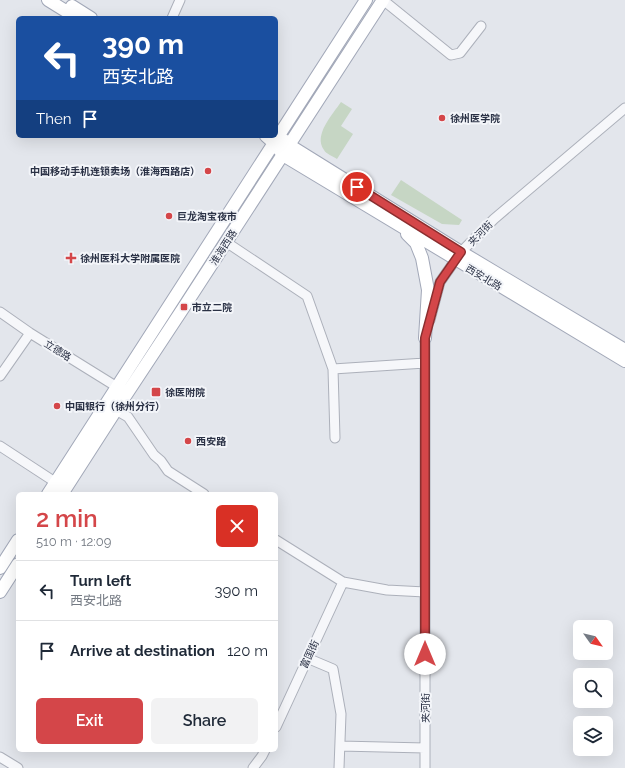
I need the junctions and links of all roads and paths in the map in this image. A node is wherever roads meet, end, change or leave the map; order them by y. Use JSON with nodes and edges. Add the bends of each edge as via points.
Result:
{"nodes":[{"id":1,"x":48,"y":0,"type":"edge"},
{"id":2,"x":62,"y":0,"type":"edge"},
{"id":3,"x":180,"y":0,"type":"edge"},
{"id":4,"x":366,"y":0,"type":"edge"},
{"id":5,"x":383,"y":0,"type":"edge"},
{"id":6,"x":74,"y":16,"type":"edge"},
{"id":7,"x":88,"y":16,"type":"edge"},
{"id":8,"x":173,"y":16,"type":"edge"},
{"id":9,"x":481,"y":26,"type":"dead end"},
{"id":10,"x":625,"y":108,"type":"edge"},
{"id":11,"x":278,"y":131,"type":"edge"},
{"id":12,"x":273,"y":138,"type":"edge"},
{"id":13,"x":275,"y":138,"type":"edge"},
{"id":14,"x":286,"y":150,"type":"junction"},
{"id":15,"x":399,"y":225,"type":"junction"},
{"id":16,"x":226,"y":242,"type":"junction"},
{"id":17,"x":458,"y":255,"type":"junction"},
{"id":18,"x":0,"y":312,"type":"edge"},
{"id":19,"x":30,"y":332,"type":"junction"},
{"id":20,"x":425,"y":338,"type":"junction"},
{"id":21,"x":625,"y":350,"type":"edge"},
{"id":22,"x":625,"y":361,"type":"edge"},
{"id":23,"x":425,"y":363,"type":"junction"},
{"id":24,"x":333,"y":370,"type":"junction"},
{"id":25,"x":0,"y":376,"type":"edge"},
{"id":26,"x":117,"y":387,"type":"junction"},
{"id":27,"x":116,"y":410,"type":"junction"},
{"id":28,"x":335,"y":438,"type":"dead end"},
{"id":29,"x":0,"y":446,"type":"edge"},
{"id":30,"x":55,"y":482,"type":"junction"},
{"id":31,"x":49,"y":492,"type":"edge"},
{"id":32,"x":63,"y":492,"type":"edge"},
{"id":33,"x":201,"y":492,"type":"edge"},
{"id":34,"x":278,"y":541,"type":"edge"},
{"id":35,"x":16,"y":543,"type":"edge"},
{"id":36,"x":0,"y":568,"type":"edge"},
{"id":37,"x":14,"y":577,"type":"edge"},
{"id":38,"x":343,"y":582,"type":"junction"},
{"id":39,"x":0,"y":592,"type":"edge"},
{"id":40,"x":425,"y":592,"type":"junction"},
{"id":41,"x":307,"y":658,"type":"junction"},
{"id":42,"x":278,"y":723,"type":"edge"},
{"id":43,"x":340,"y":746,"type":"junction"},
{"id":44,"x":425,"y":748,"type":"junction"},
{"id":45,"x":264,"y":752,"type":"edge"},
{"id":46,"x":0,"y":757,"type":"edge"},
{"id":47,"x":18,"y":768,"type":"edge"},
{"id":48,"x":253,"y":768,"type":"edge"},
{"id":49,"x":339,"y":768,"type":"edge"},
{"id":50,"x":425,"y":768,"type":"edge"}],
"edges":[{"from":1,"to":6,"type":"main road"},
{"from":2,"to":7,"type":"main road"},
{"from":3,"to":8,"type":"street"},
{"from":4,"to":11,"type":"main road","name":"淮海西路"},
{"from":5,"to":9,"type":"street","via":[[451,55],[460,53]]},
{"from":5,"to":14,"type":"main road","name":"淮海西路"},
{"from":10,"to":17,"type":"street","name":"夹河街","via":[[494,219]]},
{"from":12,"to":26,"type":"main road","name":"淮海西路"},
{"from":13,"to":14,"type":"main road"},
{"from":14,"to":15,"type":"main road","name":"西安北路"},
{"from":14,"to":16,"type":"main road","name":"淮海西路"},
{"from":14,"to":17,"type":"main road","name":"西安北路"},
{"from":15,"to":17,"type":"main road","name":"西安北路"},
{"from":15,"to":20,"type":"main road","via":[[416,243],[422,258],[428,290]]},
{"from":16,"to":24,"type":"street","via":[[307,296]]},
{"from":16,"to":27,"type":"main road","name":"淮海西路"},
{"from":17,"to":20,"type":"street","name":"夹河街","via":[[440,282]]},
{"from":17,"to":21,"type":"main road","name":"西安北路"},
{"from":17,"to":22,"type":"main road","name":"西安北路"},
{"from":18,"to":19,"type":"street","name":"立德路"},
{"from":19,"to":25,"type":"street"},
{"from":19,"to":26,"type":"street","name":"立德路"},
{"from":20,"to":23,"type":"street","name":"夹河街"},
{"from":23,"to":24,"type":"street"},
{"from":23,"to":40,"type":"street","name":"夹河街"},
{"from":24,"to":28,"type":"street"},
{"from":26,"to":30,"type":"main road","name":"淮海西路"},
{"from":27,"to":32,"type":"main road","name":"淮海西路"},
{"from":27,"to":33,"type":"street","via":[[128,417],[168,471]]},
{"from":29,"to":30,"type":"street"},
{"from":30,"to":31,"type":"main road","name":"淮海西路"},
{"from":34,"to":38,"type":"street"},
{"from":35,"to":36,"type":"main road"},
{"from":37,"to":39,"type":"main road"},
{"from":38,"to":40,"type":"street","via":[[387,590]]},
{"from":38,"to":41,"type":"street","name":"富国街"},
{"from":40,"to":44,"type":"street","name":"夹河街"},
{"from":41,"to":42,"type":"street","name":"富国街"},
{"from":41,"to":43,"type":"street","via":[[333,670],[341,714]]},
{"from":43,"to":44,"type":"street"},
{"from":43,"to":49,"type":"street"},
{"from":44,"to":50,"type":"street","name":"夹河街"},
{"from":45,"to":48,"type":"street"},
{"from":46,"to":47,"type":"street"}]}
